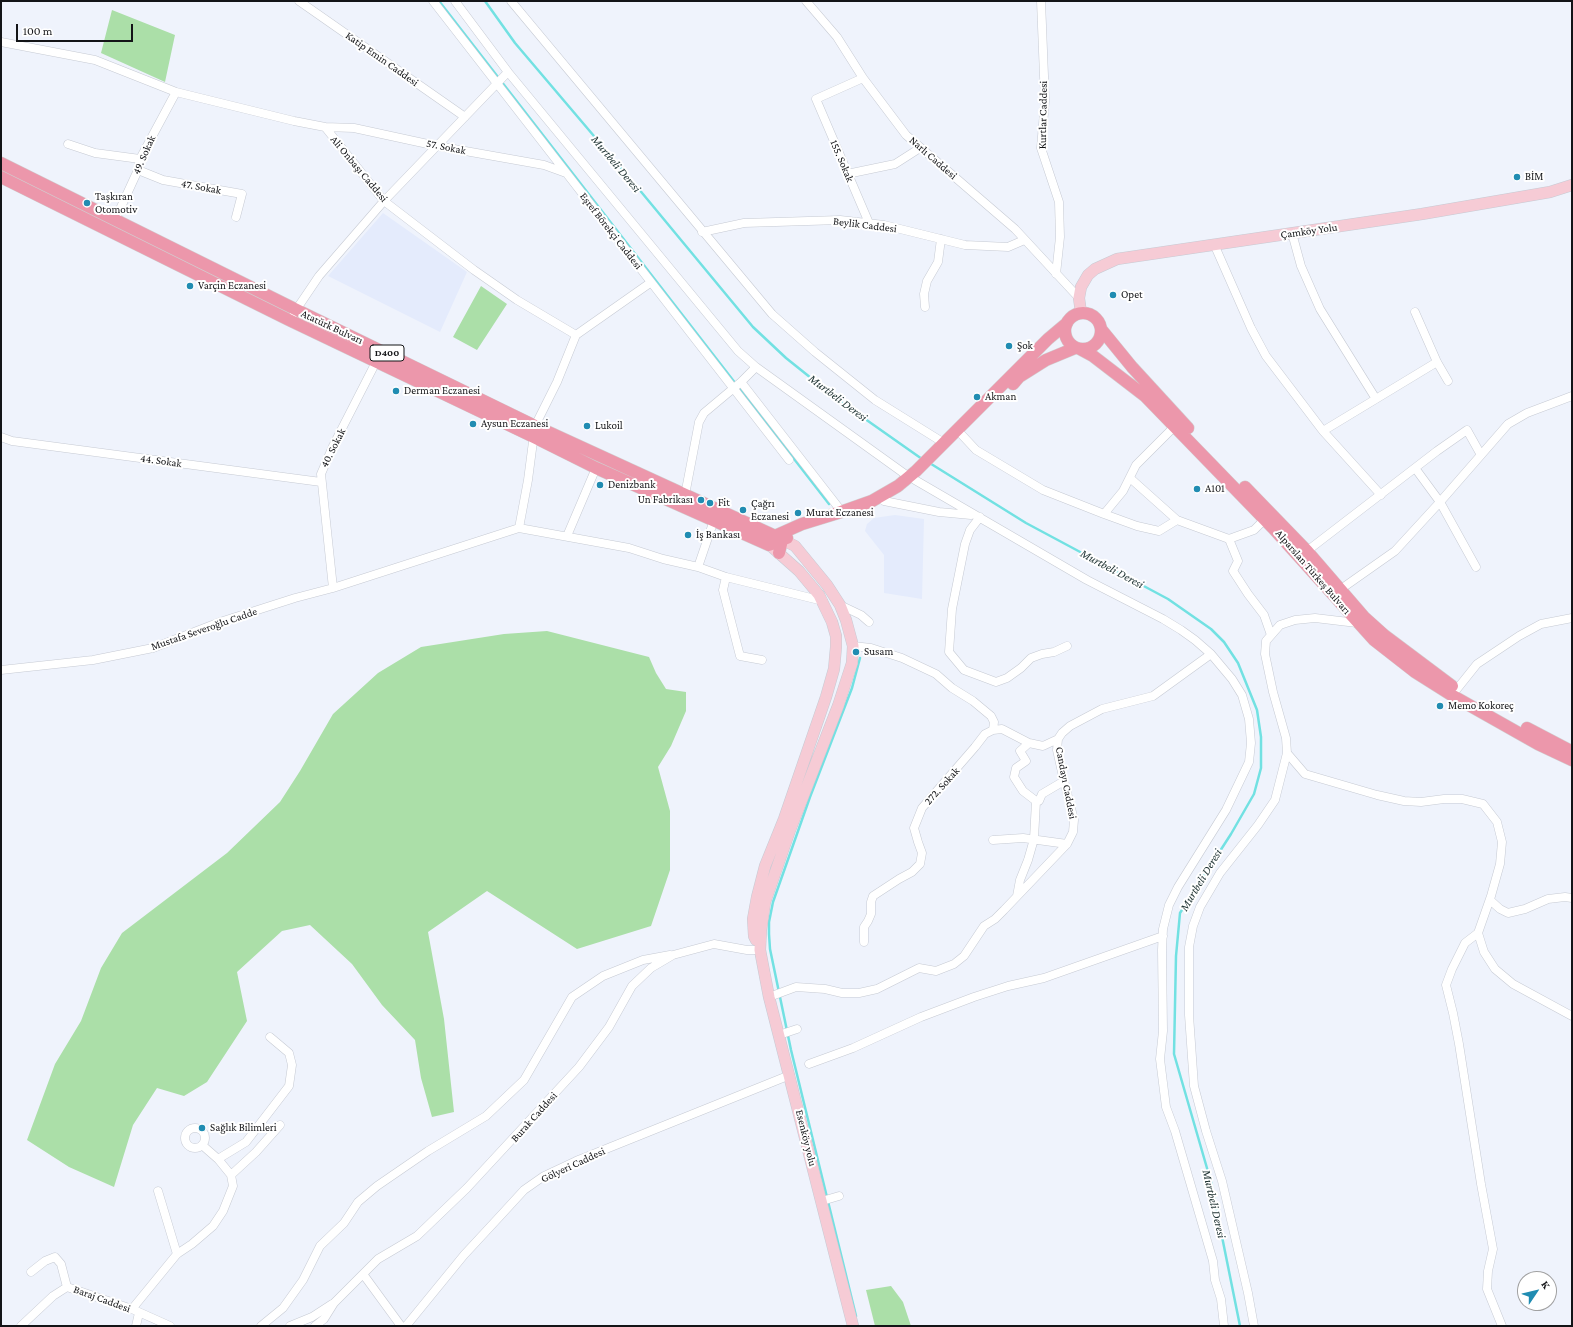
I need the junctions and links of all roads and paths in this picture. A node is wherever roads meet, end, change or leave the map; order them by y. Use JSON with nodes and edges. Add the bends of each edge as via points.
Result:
{"nodes":[{"id":1,"x":299,"y":1,"type":"edge"},
{"id":2,"x":433,"y":1,"type":"edge"},
{"id":3,"x":455,"y":1,"type":"edge"},
{"id":4,"x":511,"y":1,"type":"edge"},
{"id":5,"x":806,"y":1,"type":"edge"},
{"id":6,"x":1041,"y":1,"type":"edge"},
{"id":7,"x":2,"y":45,"type":"edge"},
{"id":8,"x":863,"y":78,"type":"junction"},
{"id":9,"x":501,"y":79,"type":"junction"},
{"id":10,"x":176,"y":92,"type":"junction"},
{"id":11,"x":465,"y":117,"type":"junction"},
{"id":12,"x":325,"y":127,"type":"junction"},
{"id":13,"x":68,"y":144,"type":"dead end"},
{"id":14,"x":437,"y":146,"type":"junction"},
{"id":15,"x":920,"y":148,"type":"junction"},
{"id":16,"x":140,"y":159,"type":"junction"},
{"id":17,"x":1,"y":163,"type":"edge"},
{"id":18,"x":138,"y":170,"type":"junction"},
{"id":19,"x":566,"y":174,"type":"junction"},
{"id":20,"x":847,"y":174,"type":"junction"},
{"id":21,"x":1,"y":177,"type":"edge"},
{"id":22,"x":1572,"y":185,"type":"edge"},
{"id":23,"x":384,"y":201,"type":"junction"},
{"id":24,"x":236,"y":217,"type":"dead end"},
{"id":25,"x":115,"y":220,"type":"junction"},
{"id":26,"x":869,"y":223,"type":"junction"},
{"id":27,"x":702,"y":232,"type":"junction"},
{"id":28,"x":1292,"y":233,"type":"junction"},
{"id":29,"x":1023,"y":238,"type":"junction"},
{"id":30,"x":941,"y":240,"type":"junction"},
{"id":31,"x":1214,"y":244,"type":"junction"},
{"id":32,"x":1056,"y":274,"type":"junction"},
{"id":33,"x":650,"y":283,"type":"junction"},
{"id":34,"x":1079,"y":298,"type":"junction"},
{"id":35,"x":925,"y":307,"type":"dead end"},
{"id":36,"x":296,"y":310,"type":"junction"},
{"id":37,"x":1415,"y":312,"type":"dead end"},
{"id":38,"x":1081,"y":313,"type":"junction"},
{"id":39,"x":289,"y":320,"type":"junction"},
{"id":40,"x":1067,"y":323,"type":"junction"},
{"id":41,"x":1101,"y":330,"type":"junction"},
{"id":42,"x":576,"y":335,"type":"junction"},
{"id":43,"x":1078,"y":349,"type":"junction"},
{"id":44,"x":376,"y":362,"type":"junction"},
{"id":45,"x":1437,"y":362,"type":"junction"},
{"id":46,"x":756,"y":367,"type":"junction"},
{"id":47,"x":1448,"y":381,"type":"dead end"},
{"id":48,"x":737,"y":385,"type":"junction"},
{"id":49,"x":1572,"y":396,"type":"edge"},
{"id":50,"x":1376,"y":399,"type":"junction"},
{"id":51,"x":1175,"y":426,"type":"junction"},
{"id":52,"x":535,"y":431,"type":"junction"},
{"id":53,"x":1322,"y":431,"type":"junction"},
{"id":54,"x":962,"y":435,"type":"junction"},
{"id":55,"x":1,"y":437,"type":"edge"},
{"id":56,"x":948,"y":445,"type":"junction"},
{"id":57,"x":1481,"y":455,"type":"junction"},
{"id":58,"x":789,"y":460,"type":"dead end"},
{"id":59,"x":596,"y":468,"type":"junction"},
{"id":60,"x":1415,"y":468,"type":"junction"},
{"id":61,"x":915,"y":476,"type":"junction"},
{"id":62,"x":1130,"y":478,"type":"junction"},
{"id":63,"x":321,"y":482,"type":"junction"},
{"id":64,"x":685,"y":495,"type":"junction"},
{"id":65,"x":1381,"y":495,"type":"junction"},
{"id":66,"x":884,"y":501,"type":"junction"},
{"id":67,"x":1440,"y":502,"type":"junction"},
{"id":68,"x":842,"y":512,"type":"junction"},
{"id":69,"x":1104,"y":514,"type":"junction"},
{"id":70,"x":980,"y":517,"type":"junction"},
{"id":71,"x":1265,"y":519,"type":"junction"},
{"id":72,"x":714,"y":520,"type":"junction"},
{"id":73,"x":1177,"y":520,"type":"junction"},
{"id":74,"x":519,"y":528,"type":"junction"},
{"id":75,"x":567,"y":536,"type":"junction"},
{"id":76,"x":775,"y":540,"type":"junction"},
{"id":77,"x":1229,"y":540,"type":"junction"},
{"id":78,"x":1307,"y":551,"type":"junction"},
{"id":79,"x":780,"y":553,"type":"joint"},
{"id":80,"x":698,"y":567,"type":"junction"},
{"id":81,"x":1476,"y":567,"type":"dead end"},
{"id":82,"x":726,"y":577,"type":"junction"},
{"id":83,"x":333,"y":588,"type":"junction"},
{"id":84,"x":1341,"y":589,"type":"junction"},
{"id":85,"x":823,"y":601,"type":"junction"},
{"id":86,"x":840,"y":605,"type":"junction"},
{"id":87,"x":1572,"y":618,"type":"edge"},
{"id":88,"x":868,"y":622,"type":"dead end"},
{"id":89,"x":1357,"y":623,"type":"junction"},
{"id":90,"x":1271,"y":634,"type":"junction"},
{"id":91,"x":853,"y":646,"type":"junction"},
{"id":92,"x":1067,"y":646,"type":"dead end"},
{"id":93,"x":1211,"y":654,"type":"junction"},
{"id":94,"x":762,"y":660,"type":"dead end"},
{"id":95,"x":1,"y":670,"type":"edge"},
{"id":96,"x":1457,"y":689,"type":"junction"},
{"id":97,"x":993,"y":730,"type":"junction"},
{"id":98,"x":1058,"y":739,"type":"junction"},
{"id":99,"x":1029,"y":743,"type":"junction"},
{"id":100,"x":1572,"y":751,"type":"edge"},
{"id":101,"x":1287,"y":753,"type":"junction"},
{"id":102,"x":1572,"y":760,"type":"edge"},
{"id":103,"x":1064,"y":781,"type":"junction"},
{"id":104,"x":1036,"y":801,"type":"junction"},
{"id":105,"x":1034,"y":839,"type":"junction"},
{"id":106,"x":994,"y":840,"type":"dead end"},
{"id":107,"x":1067,"y":844,"type":"junction"},
{"id":108,"x":1017,"y":896,"type":"junction"},
{"id":109,"x":1572,"y":898,"type":"edge"},
{"id":110,"x":1490,"y":900,"type":"junction"},
{"id":111,"x":1478,"y":933,"type":"junction"},
{"id":112,"x":1163,"y":936,"type":"junction"},
{"id":113,"x":864,"y":942,"type":"dead end"},
{"id":114,"x":760,"y":950,"type":"junction"},
{"id":115,"x":673,"y":955,"type":"junction"},
{"id":116,"x":776,"y":995,"type":"junction"},
{"id":117,"x":1572,"y":1016,"type":"edge"},
{"id":118,"x":270,"y":1037,"type":"dead end"},
{"id":119,"x":809,"y":1064,"type":"dead end"},
{"id":120,"x":790,"y":1075,"type":"junction"},
{"id":121,"x":280,"y":1125,"type":"dead end"},
{"id":122,"x":202,"y":1145,"type":"dead end"},
{"id":123,"x":218,"y":1159,"type":"junction"},
{"id":124,"x":231,"y":1175,"type":"junction"},
{"id":125,"x":158,"y":1191,"type":"dead end"},
{"id":126,"x":177,"y":1254,"type":"junction"},
{"id":127,"x":31,"y":1272,"type":"dead end"},
{"id":128,"x":364,"y":1274,"type":"junction"},
{"id":129,"x":67,"y":1286,"type":"junction"},
{"id":130,"x":334,"y":1303,"type":"junction"},
{"id":131,"x":135,"y":1311,"type":"junction"},
{"id":132,"x":21,"y":1326,"type":"edge"},
{"id":133,"x":136,"y":1326,"type":"edge"},
{"id":134,"x":170,"y":1326,"type":"edge"},
{"id":135,"x":261,"y":1326,"type":"edge"},
{"id":136,"x":290,"y":1326,"type":"edge"},
{"id":137,"x":315,"y":1326,"type":"edge"},
{"id":138,"x":400,"y":1326,"type":"edge"},
{"id":139,"x":406,"y":1326,"type":"edge"},
{"id":140,"x":853,"y":1326,"type":"edge"},
{"id":141,"x":1224,"y":1326,"type":"edge"},
{"id":142,"x":1254,"y":1326,"type":"edge"},
{"id":143,"x":1502,"y":1326,"type":"edge"}],
"edges":[{"from":1,"to":11,"type":"street","name":"Katip Emin Caddesi"},
{"from":2,"to":9,"type":"street","name":"Eşref Börekçi Caddesi"},
{"from":3,"to":9,"type":"street"},
{"from":4,"to":27,"type":"street"},
{"from":5,"to":8,"type":"street","name":"Narlı Caddesi","via":[[837,37]]},
{"from":6,"to":32,"type":"street","name":"Kurtlar Caddesi","via":[[1045,101],[1041,148],[1059,202],[1060,237]]},
{"from":7,"to":10,"type":"street","name":"Ali Onbaşı Caddesi","via":[[95,60]]},
{"from":8,"to":15,"type":"street","name":"Narlı Caddesi","via":[[906,135]]},
{"from":8,"to":20,"type":"street","name":"155. Sokak","via":[[816,99]]},
{"from":9,"to":11,"type":"street"},
{"from":9,"to":19,"type":"street","name":"Eşref Börekçi Caddesi"},
{"from":9,"to":46,"type":"street","via":[[738,351]]},
{"from":10,"to":12,"type":"street","name":"Ali Onbaşı Caddesi"},
{"from":10,"to":16,"type":"street","name":"49. Sokak"},
{"from":11,"to":14,"type":"street"},
{"from":12,"to":14,"type":"street","name":"57. Sokak","via":[[354,128]]},
{"from":12,"to":23,"type":"street","name":"Ali Onbaşı Caddesi"},
{"from":13,"to":16,"type":"street","via":[[95,153]]},
{"from":14,"to":19,"type":"street","name":"57. Sokak","via":[[544,165]]},
{"from":14,"to":23,"type":"street"},
{"from":15,"to":20,"type":"street","via":[[895,164]]},
{"from":15,"to":29,"type":"street","name":"Narlı Caddesi"},
{"from":16,"to":18,"type":"street","name":"49. Sokak"},
{"from":17,"to":25,"type":"main road","name":"Atatürk Bulvarı","number":"D400"},
{"from":18,"to":24,"type":"street","name":"47. Sokak","via":[[162,180],[242,194]]},
{"from":18,"to":25,"type":"street","name":"49. Sokak"},
{"from":19,"to":33,"type":"street","name":"Eşref Börekçi Caddesi"},
{"from":20,"to":26,"type":"street","name":"155. Sokak"},
{"from":21,"to":39,"type":"main road","name":"Atatürk Bulvarı","number":"D400"},
{"from":22,"to":28,"type":"street","name":"Çamköy Yolu","via":[[1550,192]]},
{"from":23,"to":36,"type":"street","via":[[319,276]]},
{"from":23,"to":42,"type":"street","name":"Ali Onbaşı Caddesi","via":[[474,270],[517,300]]},
{"from":25,"to":36,"type":"main road","name":"Atatürk Bulvarı","number":"D400"},
{"from":26,"to":27,"type":"street","name":"Beylik Caddesi","via":[[840,220],[744,223]]},
{"from":26,"to":30,"type":"street","name":"Beylik Caddesi","via":[[899,228]]},
{"from":27,"to":56,"type":"street","via":[[772,314],[875,400]]},
{"from":28,"to":31,"type":"street","name":"Çamköy Yolu"},
{"from":28,"to":50,"type":"street","via":[[1301,266],[1320,309]]},
{"from":29,"to":30,"type":"street","name":"Beylik Caddesi","via":[[1022,241],[1008,247],[965,245]]},
{"from":29,"to":32,"type":"street","name":"Narlı Caddesi"},
{"from":30,"to":35,"type":"street","via":[[938,262],[927,281]]},
{"from":31,"to":34,"type":"street","name":"Çamköy Yolu","via":[[1117,259],[1088,275],[1081,287]]},
{"from":31,"to":53,"type":"street","via":[[1266,356]]},
{"from":32,"to":34,"type":"street","name":"Narlı Caddesi"},
{"from":33,"to":42,"type":"street"},
{"from":33,"to":48,"type":"street","name":"Eşref Börekçi Caddesi"},
{"from":34,"to":38,"type":"street","name":"Çamköy Yolu"},
{"from":36,"to":39,"type":"street"},
{"from":36,"to":52,"type":"main road","name":"Atatürk Bulvarı","number":"D400"},
{"from":37,"to":45,"type":"street"},
{"from":38,"to":40,"type":"main road","via":[[1070,318]]},
{"from":38,"to":41,"type":"main road","via":[[1096,319]]},
{"from":39,"to":44,"type":"main road","name":"Atatürk Bulvarı","number":"D400"},
{"from":40,"to":43,"type":"main road","via":[[1065,334],[1070,344]]},
{"from":40,"to":56,"type":"main road","via":[[1048,339]]},
{"from":41,"to":43,"type":"main road","via":[[1095,345]]},
{"from":41,"to":78,"type":"main road","name":"Alparslan Türkeş Bulvarı","via":[[1153,391]]},
{"from":42,"to":52,"type":"street"},
{"from":43,"to":51,"type":"main road","name":"Alparslan Türkeş Bulvarı","via":[[1093,356],[1146,396]]},
{"from":43,"to":54,"type":"main road","via":[[1046,360],[1019,377]]},
{"from":44,"to":52,"type":"main road","name":"Atatürk Bulvarı","number":"D400"},
{"from":44,"to":63,"type":"street","name":"40. Sokak","via":[[320,474]]},
{"from":45,"to":47,"type":"street"},
{"from":45,"to":50,"type":"street"},
{"from":46,"to":48,"type":"street"},
{"from":46,"to":61,"type":"street"},
{"from":48,"to":58,"type":"street","name":"Eşref Börekçi Caddesi"},
{"from":48,"to":64,"type":"street","via":[[704,413],[699,422]]},
{"from":48,"to":68,"type":"street","name":"Eşref Börekçi Caddesi"},
{"from":49,"to":57,"type":"street","via":[[1527,413],[1508,424]]},
{"from":50,"to":53,"type":"street"},
{"from":51,"to":62,"type":"street","via":[[1136,465]]},
{"from":51,"to":71,"type":"main road","name":"Alparslan Türkeş Bulvarı"},
{"from":52,"to":59,"type":"main road","name":"Atatürk Bulvarı","number":"D400"},
{"from":52,"to":64,"type":"main road","name":"Atatürk Bulvarı","number":"D400"},
{"from":52,"to":74,"type":"street"},
{"from":53,"to":65,"type":"street"},
{"from":54,"to":56,"type":"main road"},
{"from":54,"to":69,"type":"street","via":[[976,450],[1043,490]]},
{"from":55,"to":63,"type":"street","name":"44. Sokak","via":[[12,441]]},
{"from":56,"to":61,"type":"main road"},
{"from":57,"to":60,"type":"street","via":[[1467,430]]},
{"from":57,"to":67,"type":"street"},
{"from":59,"to":72,"type":"main road","name":"Atatürk Bulvarı","number":"D400"},
{"from":59,"to":75,"type":"street"},
{"from":60,"to":65,"type":"street"},
{"from":60,"to":67,"type":"street"},
{"from":61,"to":66,"type":"main road","via":[[895,495]]},
{"from":61,"to":68,"type":"main road","via":[[872,501]]},
{"from":61,"to":70,"type":"street"},
{"from":62,"to":69,"type":"street"},
{"from":62,"to":73,"type":"street"},
{"from":63,"to":83,"type":"street","name":"40. Sokak"},
{"from":64,"to":76,"type":"main road","name":"Atatürk Bulvarı","number":"D400"},
{"from":65,"to":78,"type":"street"},
{"from":66,"to":70,"type":"street"},
{"from":66,"to":76,"type":"main road"},
{"from":67,"to":81,"type":"street"},
{"from":67,"to":84,"type":"street","via":[[1395,551]]},
{"from":68,"to":76,"type":"main road","via":[[790,529]]},
{"from":69,"to":73,"type":"street","via":[[1159,531]]},
{"from":70,"to":92,"type":"street","via":[[970,530],[965,544],[952,609],[949,652],[964,670],[996,682],[1007,678],[1031,658]]},
{"from":70,"to":93,"type":"street","via":[[1087,580],[1163,620],[1195,640]]},
{"from":71,"to":77,"type":"street","via":[[1254,530]]},
{"from":71,"to":89,"type":"main road","name":"Alparslan Türkeş Bulvarı"},
{"from":72,"to":76,"type":"main road","name":"Atatürk Bulvarı","number":"D400"},
{"from":72,"to":80,"type":"street"},
{"from":73,"to":77,"type":"street"},
{"from":74,"to":75,"type":"street"},
{"from":74,"to":83,"type":"street","name":"Mustafa Severoğlu Cadde"},
{"from":75,"to":80,"type":"street","via":[[629,548]]},
{"from":76,"to":79,"type":"main road"},
{"from":76,"to":86,"type":"street","via":[[795,546]]},
{"from":77,"to":90,"type":"street","via":[[1238,561],[1233,571],[1264,615]]},
{"from":78,"to":84,"type":"main road","name":"Alparslan Türkeş Bulvarı"},
{"from":79,"to":85,"type":"street","via":[[809,582]]},
{"from":80,"to":82,"type":"street"},
{"from":82,"to":85,"type":"street"},
{"from":82,"to":94,"type":"street","via":[[722,590],[740,656]]},
{"from":83,"to":95,"type":"street","name":"Mustafa Severoğlu Cadde","via":[[220,622],[153,648],[93,660]]},
{"from":84,"to":96,"type":"main road","name":"Alparslan Türkeş Bulvarı","via":[[1384,636]]},
{"from":85,"to":114,"type":"street","via":[[836,636],[834,669],[765,866],[753,920],[754,936]]},
{"from":86,"to":88,"type":"street","via":[[861,615]]},
{"from":86,"to":91,"type":"street"},
{"from":87,"to":96,"type":"street","via":[[1542,624],[1519,636],[1477,664]]},
{"from":89,"to":90,"type":"street","via":[[1314,618],[1295,620],[1280,625]]},
{"from":89,"to":102,"type":"main road","name":"Alparslan Türkeş Bulvarı","via":[[1374,640],[1421,676],[1531,740]]},
{"from":90,"to":101,"type":"street","via":[[1266,641],[1265,654],[1286,738]]},
{"from":91,"to":97,"type":"street","via":[[871,648],[902,658],[936,674],[990,716],[994,722]]},
{"from":91,"to":114,"type":"street","via":[[852,664],[838,706],[765,902]]},
{"from":93,"to":98,"type":"street","name":"Candayı Caddesi","via":[[1153,696],[1102,709],[1070,726]]},
{"from":93,"to":112,"type":"street","via":[[1242,695],[1250,731],[1249,762],[1226,810],[1169,905]]},
{"from":96,"to":100,"type":"main road","name":"Alparslan Türkeş Bulvarı"},
{"from":97,"to":99,"type":"street","via":[[1002,729]]},
{"from":97,"to":113,"type":"street","name":"272. Sokak","via":[[984,734],[922,808],[914,828],[922,853],[920,864],[912,872],[873,896],[871,914],[864,927]]},
{"from":98,"to":99,"type":"street","via":[[1043,746]]},
{"from":98,"to":103,"type":"street","name":"Candayı Caddesi","via":[[1057,750]]},
{"from":99,"to":104,"type":"street","via":[[1020,751],[1026,761],[1016,768],[1014,777],[1024,791]]},
{"from":101,"to":110,"type":"street","via":[[1305,774],[1377,795],[1404,802],[1462,798],[1483,804],[1497,822],[1502,842],[1500,864]]},
{"from":101,"to":142,"type":"street","via":[[1275,800],[1220,873],[1200,907],[1189,947],[1189,1015],[1194,1086],[1222,1181]]},
{"from":103,"to":104,"type":"street","via":[[1042,794]]},
{"from":103,"to":107,"type":"street","name":"Candayı Caddesi","via":[[1074,820]]},
{"from":104,"to":105,"type":"street"},
{"from":105,"to":106,"type":"street"},
{"from":105,"to":107,"type":"street"},
{"from":105,"to":108,"type":"street"},
{"from":107,"to":108,"type":"street","name":"Candayı Caddesi"},
{"from":108,"to":116,"type":"street","name":"Candayı Caddesi","via":[[995,919],[984,926],[964,956],[954,964],[936,971],[919,968],[877,989],[859,993],[796,987]]},
{"from":109,"to":110,"type":"street","via":[[1548,899],[1508,913]]},
{"from":110,"to":111,"type":"street"},
{"from":111,"to":117,"type":"street","via":[[1484,952],[1495,969],[1513,984]]},
{"from":111,"to":143,"type":"street","via":[[1464,943],[1446,985],[1454,1013],[1480,1184],[1494,1249],[1488,1271],[1487,1290]]},
{"from":112,"to":119,"type":"street","via":[[1044,978],[974,997]]},
{"from":112,"to":141,"type":"street","via":[[1163,1030],[1160,1059],[1166,1107],[1213,1261]]},
{"from":114,"to":115,"type":"street","name":"Burak Caddesi","via":[[714,944]]},
{"from":114,"to":116,"type":"street","name":"Esenköy yolu"},
{"from":115,"to":128,"type":"street","name":"Burak Caddesi","via":[[651,968],[632,986],[609,1027],[579,1067],[467,1188],[417,1236],[378,1259]]},
{"from":115,"to":135,"type":"street","via":[[643,960],[603,976],[572,997],[524,1080],[486,1116],[428,1151],[358,1202],[344,1223],[320,1246],[303,1280],[283,1308]]},
{"from":116,"to":120,"type":"street","name":"Esenköy yolu","via":[[788,1032]]},
{"from":118,"to":123,"type":"street","via":[[290,1053],[292,1065],[289,1086],[246,1142]]},
{"from":120,"to":139,"type":"street","name":"Gölyeri Caddesi","via":[[544,1176],[524,1190],[496,1220]]},
{"from":120,"to":140,"type":"street","name":"Esenköy yolu","via":[[829,1199]]},
{"from":121,"to":124,"type":"street"},
{"from":122,"to":123,"type":"street"},
{"from":123,"to":124,"type":"street"},
{"from":124,"to":126,"type":"street","via":[[233,1186],[223,1211],[213,1226]]},
{"from":125,"to":126,"type":"street"},
{"from":126,"to":131,"type":"street"},
{"from":127,"to":129,"type":"street","via":[[55,1257],[61,1264]]},
{"from":128,"to":130,"type":"street","name":"Burak Caddesi"},
{"from":128,"to":138,"type":"street"},
{"from":129,"to":131,"type":"street","name":"Baraj Caddesi"},
{"from":129,"to":132,"type":"street","name":"Baraj Caddesi"},
{"from":130,"to":136,"type":"street","via":[[312,1317]]},
{"from":130,"to":137,"type":"street","name":"Burak Caddesi","via":[[324,1319]]},
{"from":131,"to":133,"type":"street"},
{"from":131,"to":134,"type":"street","name":"Baraj Caddesi"}]}
